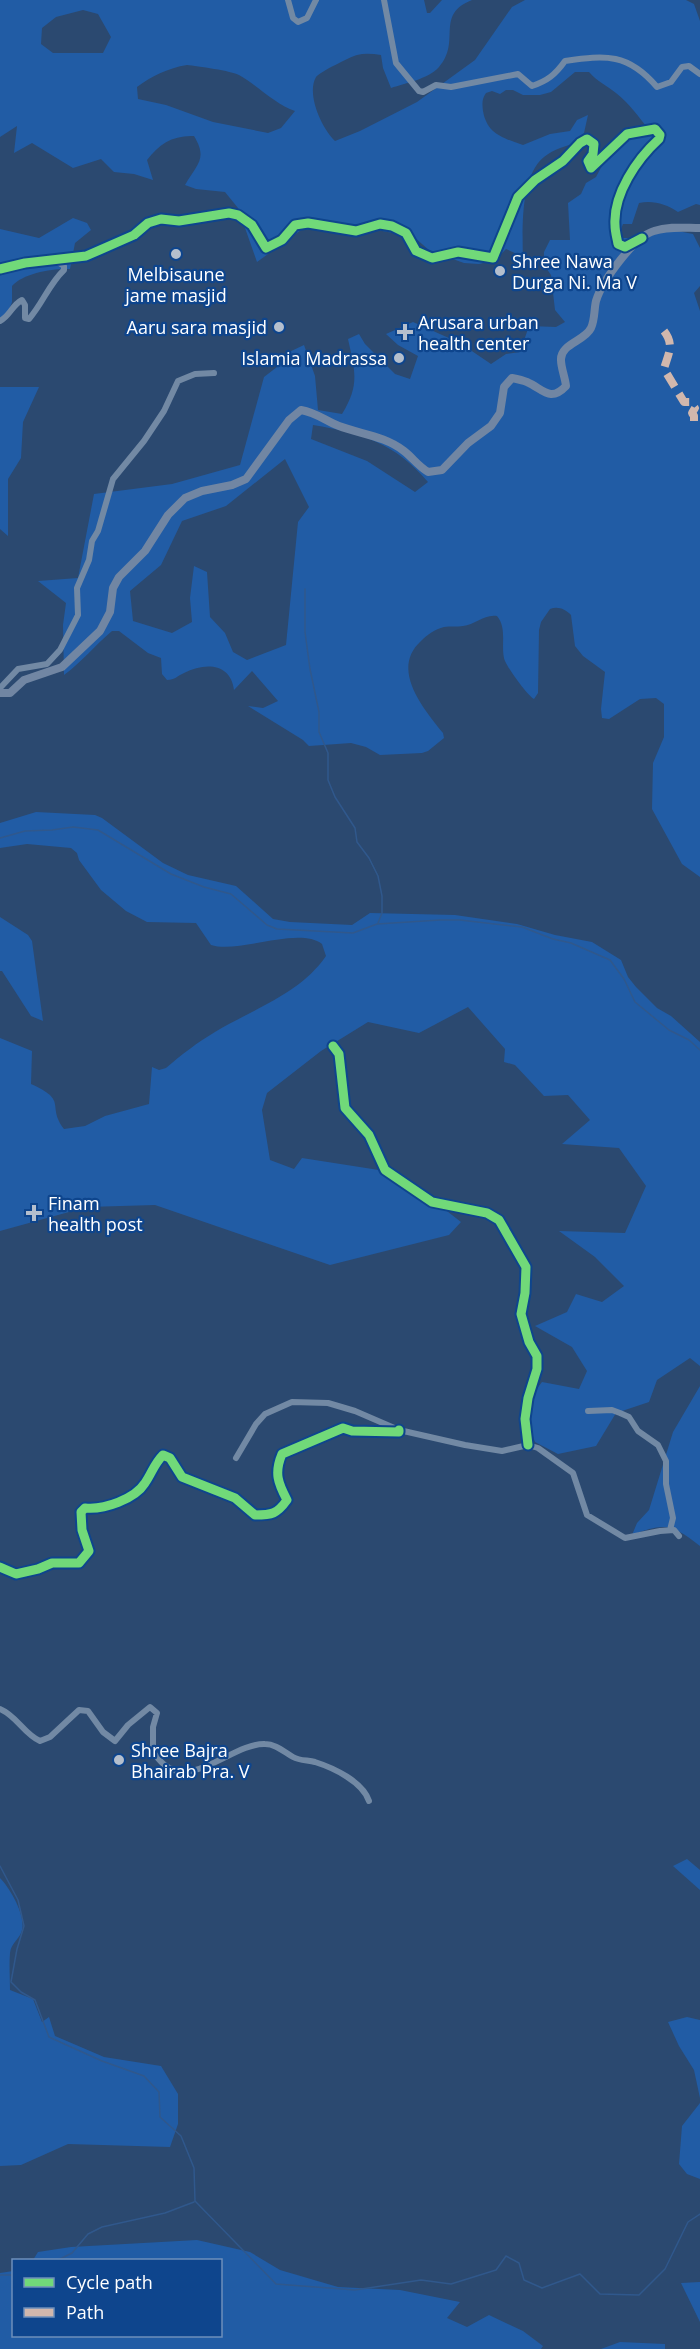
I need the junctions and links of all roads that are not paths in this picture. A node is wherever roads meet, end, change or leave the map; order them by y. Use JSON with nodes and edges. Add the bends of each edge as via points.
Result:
{"nodes":[{"id":1,"x":288,"y":0,"type":"edge"},
{"id":2,"x":316,"y":0,"type":"edge"},
{"id":3,"x":384,"y":0,"type":"edge"},
{"id":4,"x":700,"y":74,"type":"edge"},
{"id":5,"x":700,"y":228,"type":"edge"},
{"id":6,"x":642,"y":238,"type":"junction"},
{"id":7,"x":53,"y":259,"type":"junction"},
{"id":8,"x":0,"y":269,"type":"edge"},
{"id":9,"x":0,"y":321,"type":"edge"},
{"id":10,"x":214,"y":373,"type":"dead end"},
{"id":11,"x":0,"y":688,"type":"edge"},
{"id":12,"x":0,"y":693,"type":"edge"},
{"id":13,"x":333,"y":1046,"type":"dead end"},
{"id":14,"x":588,"y":1411,"type":"dead end"},
{"id":15,"x":399,"y":1430,"type":"junction"},
{"id":16,"x":528,"y":1445,"type":"junction"},
{"id":17,"x":236,"y":1458,"type":"dead end"},
{"id":18,"x":670,"y":1530,"type":"junction"},
{"id":19,"x":679,"y":1536,"type":"dead end"},
{"id":20,"x":0,"y":1567,"type":"edge"},
{"id":21,"x":0,"y":1709,"type":"edge"},
{"id":22,"x":369,"y":1801,"type":"dead end"}],
"edges":[{"from":1,"to":2,"type":"street","via":[[298,22],[307,18]]},
{"from":3,"to":4,"type":"street","via":[[396,63],[418,92],[436,85],[451,87],[518,74],[532,86],[546,81],[565,61],[583,58],[626,61],[645,73],[657,87],[671,82],[682,67],[689,66]]},
{"from":5,"to":6,"type":"main road","via":[[667,228],[651,231]]},
{"from":6,"to":7,"type":"street","via":[[626,247],[618,244],[617,206],[634,167],[659,139],[655,129],[627,134],[591,168],[588,160],[594,144],[587,139],[580,142],[518,197],[493,258],[458,252],[432,258],[416,251],[406,233],[380,224],[356,231],[308,223],[294,225],[282,240],[266,248],[252,225],[230,213],[179,221],[161,219],[86,256]]},
{"from":6,"to":12,"type":"main road","via":[[605,281],[596,300],[592,327],[561,356],[566,386],[560,393],[551,394],[512,378],[504,387],[500,413],[491,426],[442,470],[428,472],[404,450],[372,434],[301,410],[289,420],[246,478],[185,498],[168,515],[145,551],[119,577],[110,612],[100,631],[62,668],[24,680],[10,693]]},
{"from":7,"to":8,"type":"street"},
{"from":7,"to":9,"type":"street","via":[[64,270],[29,319],[25,318],[22,300]]},
{"from":10,"to":11,"type":"street","via":[[195,374],[178,381],[159,418],[113,479],[77,588],[78,615],[60,650],[47,664],[18,669]]},
{"from":13,"to":16,"type":"street","via":[[339,1053],[345,1108],[369,1135],[385,1170],[432,1202],[494,1215],[524,1262],[521,1314],[537,1356],[525,1419]]},
{"from":14,"to":18,"type":"street","via":[[612,1410],[629,1417],[638,1431],[658,1445],[666,1461],[673,1518]]},
{"from":15,"to":16,"type":"street","via":[[492,1450]]},
{"from":15,"to":17,"type":"street","via":[[328,1402],[292,1402],[265,1414]]},
{"from":15,"to":20,"type":"street","via":[[343,1428],[282,1454],[277,1480],[287,1500],[271,1515],[255,1515],[235,1498],[182,1477],[170,1458],[163,1455],[134,1495],[81,1512],[88,1551],[79,1563],[52,1563],[16,1574]]},
{"from":16,"to":18,"type":"street","via":[[546,1452],[573,1473],[586,1515],[626,1538]]},
{"from":18,"to":19,"type":"street"},
{"from":21,"to":22,"type":"street","via":[[40,1741],[50,1737],[79,1710],[87,1711],[115,1741],[150,1707],[157,1713],[153,1752],[166,1766],[178,1771],[208,1767],[240,1749],[265,1743],[356,1781]]}]}
